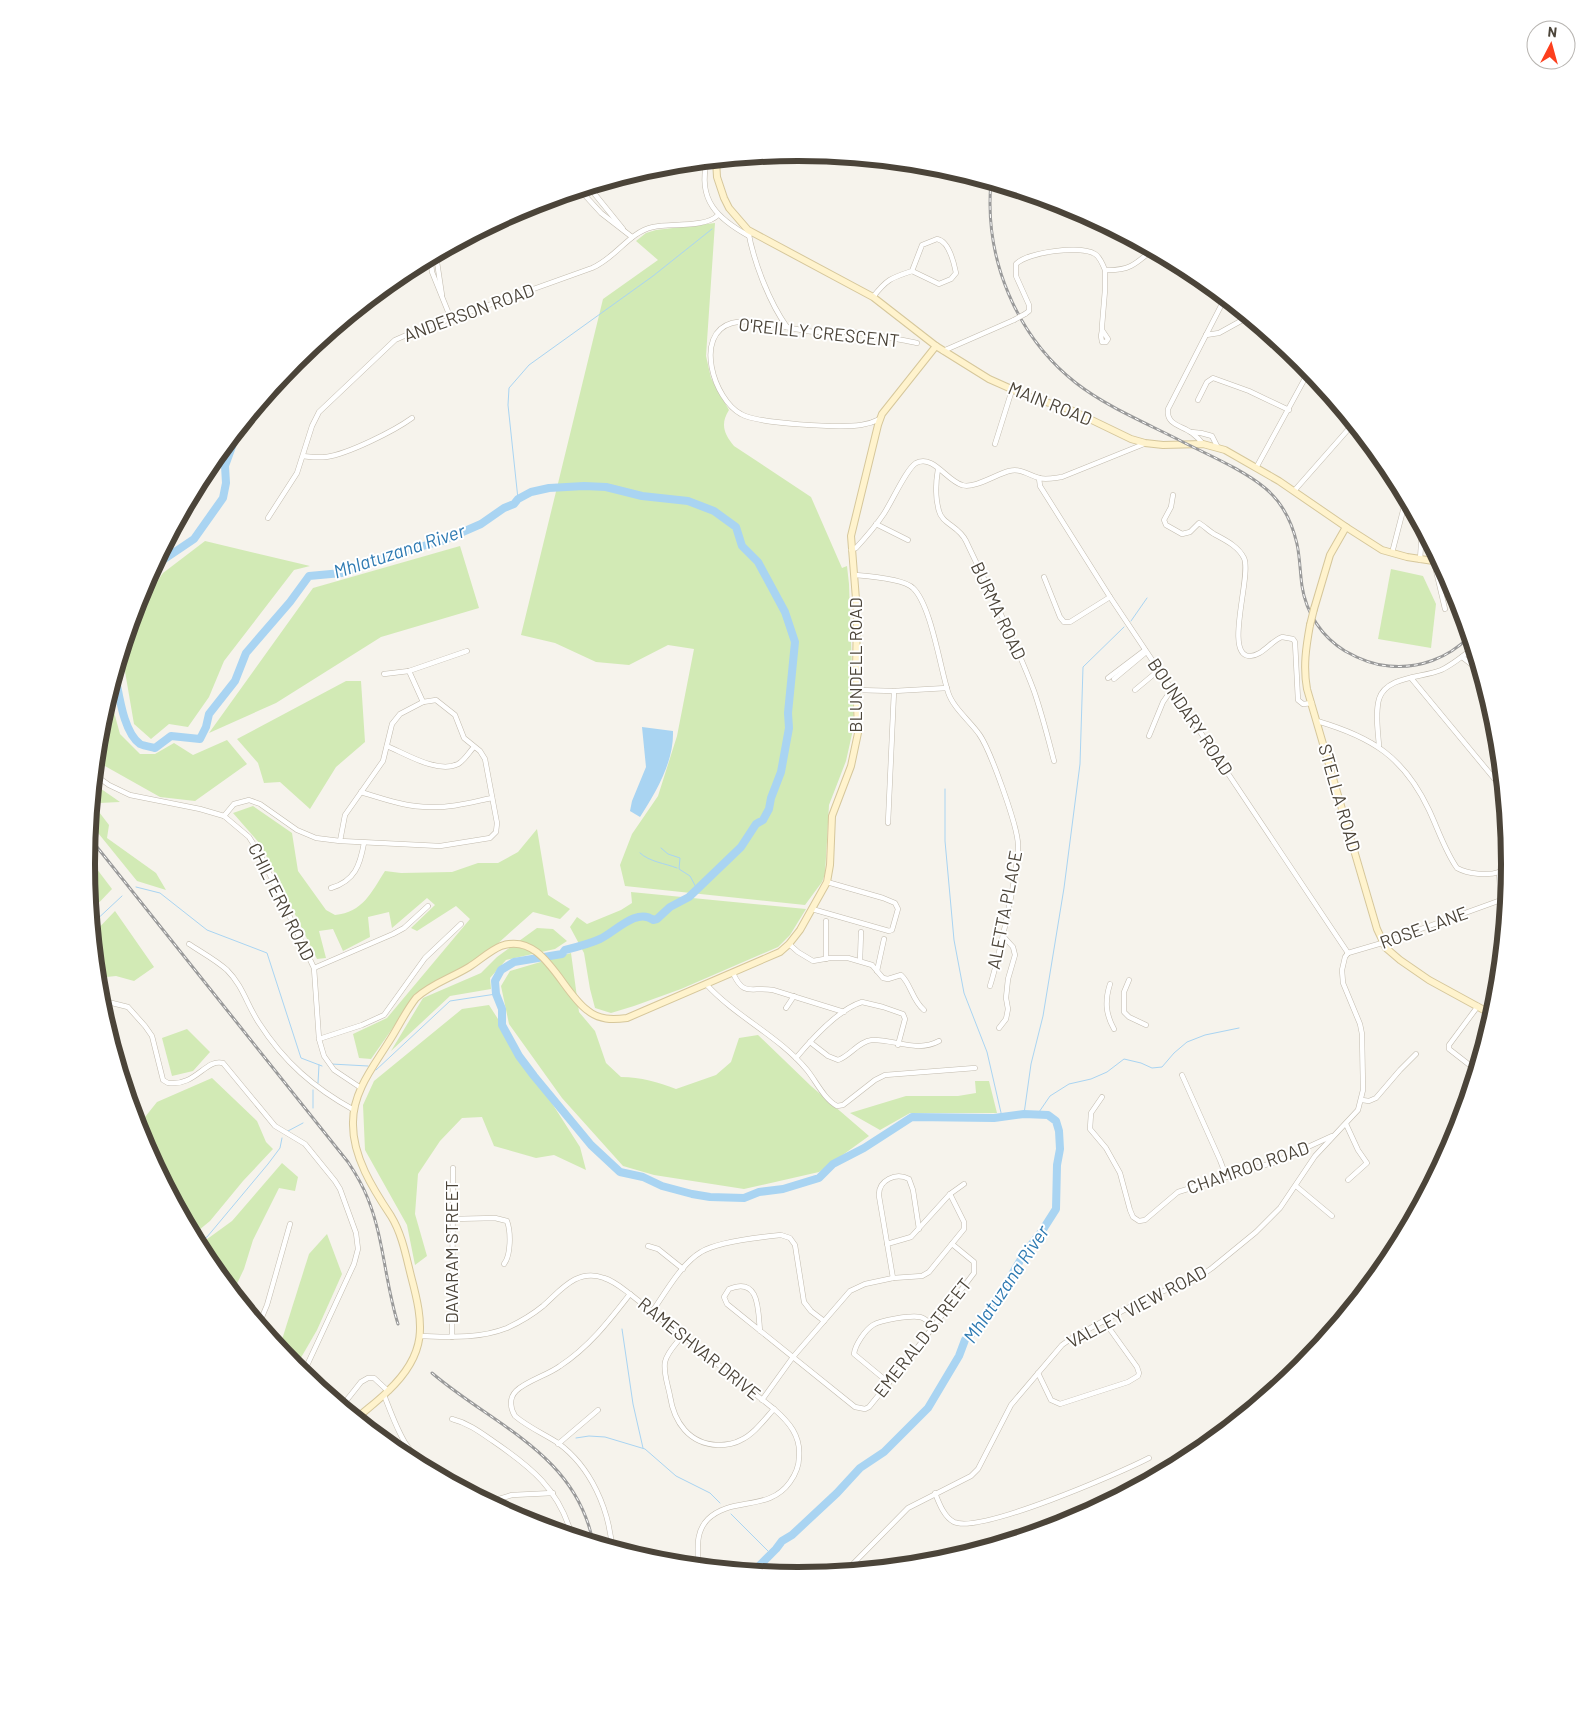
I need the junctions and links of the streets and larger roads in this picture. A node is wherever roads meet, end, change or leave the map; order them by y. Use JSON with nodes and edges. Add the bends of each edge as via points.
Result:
{"nodes":[{"id":1,"x":716,"y":166,"type":"edge"},
{"id":2,"x":707,"y":167,"type":"edge"},
{"id":3,"x":593,"y":192,"type":"edge"},
{"id":4,"x":584,"y":194,"type":"edge"},
{"id":5,"x":718,"y":215,"type":"junction"},
{"id":6,"x":625,"y":232,"type":"junction"},
{"id":7,"x":748,"y":233,"type":"junction"},
{"id":8,"x":632,"y":237,"type":"junction"},
{"id":9,"x":1148,"y":254,"type":"edge"},
{"id":10,"x":438,"y":260,"type":"edge"},
{"id":11,"x":432,"y":264,"type":"edge"},
{"id":12,"x":1105,"y":270,"type":"junction"},
{"id":13,"x":912,"y":271,"type":"junction"},
{"id":14,"x":442,"y":295,"type":"junction"},
{"id":15,"x":874,"y":297,"type":"junction"},
{"id":16,"x":1222,"y":303,"type":"edge"},
{"id":17,"x":451,"y":319,"type":"junction"},
{"id":18,"x":1243,"y":320,"type":"edge"},
{"id":19,"x":787,"y":327,"type":"junction"},
{"id":20,"x":1102,"y":330,"type":"dead end"},
{"id":21,"x":1206,"y":335,"type":"junction"},
{"id":22,"x":917,"y":343,"type":"dead end"},
{"id":23,"x":936,"y":346,"type":"junction"},
{"id":24,"x":943,"y":351,"type":"junction"},
{"id":25,"x":1305,"y":378,"type":"edge"},
{"id":26,"x":1012,"y":390,"type":"junction"},
{"id":27,"x":1198,"y":400,"type":"dead end"},
{"id":28,"x":1289,"y":410,"type":"junction"},
{"id":29,"x":412,"y":418,"type":"dead end"},
{"id":30,"x":880,"y":419,"type":"junction"},
{"id":31,"x":1350,"y":428,"type":"edge"},
{"id":32,"x":1191,"y":432,"type":"junction"},
{"id":33,"x":1145,"y":443,"type":"junction"},
{"id":34,"x":995,"y":444,"type":"dead end"},
{"id":35,"x":1203,"y":444,"type":"junction"},
{"id":36,"x":1218,"y":448,"type":"junction"},
{"id":37,"x":303,"y":456,"type":"junction"},
{"id":38,"x":1256,"y":468,"type":"junction"},
{"id":39,"x":938,"y":469,"type":"junction"},
{"id":40,"x":1038,"y":478,"type":"junction"},
{"id":41,"x":1294,"y":491,"type":"junction"},
{"id":42,"x":1173,"y":495,"type":"dead end"},
{"id":43,"x":1404,"y":507,"type":"edge"},
{"id":44,"x":268,"y":518,"type":"dead end"},
{"id":45,"x":876,"y":524,"type":"junction"},
{"id":46,"x":1346,"y":528,"type":"junction"},
{"id":47,"x":1421,"y":539,"type":"edge"},
{"id":48,"x":908,"y":540,"type":"dead end"},
{"id":49,"x":851,"y":550,"type":"junction"},
{"id":50,"x":1392,"y":553,"type":"junction"},
{"id":51,"x":1420,"y":560,"type":"junction"},
{"id":52,"x":1433,"y":561,"type":"edge"},
{"id":53,"x":855,"y":575,"type":"junction"},
{"id":54,"x":1044,"y":577,"type":"dead end"},
{"id":55,"x":1440,"y":578,"type":"edge"},
{"id":56,"x":1110,"y":597,"type":"junction"},
{"id":57,"x":1445,"y":609,"type":"dead end"},
{"id":58,"x":467,"y":651,"type":"dead end"},
{"id":59,"x":1146,"y":651,"type":"junction"},
{"id":60,"x":1468,"y":652,"type":"edge"},
{"id":61,"x":1462,"y":657,"type":"junction"},
{"id":62,"x":1472,"y":665,"type":"edge"},
{"id":63,"x":1159,"y":670,"type":"junction"},
{"id":64,"x":408,"y":672,"type":"junction"},
{"id":65,"x":384,"y":674,"type":"dead end"},
{"id":66,"x":1108,"y":678,"type":"dead end"},
{"id":67,"x":1411,"y":678,"type":"junction"},
{"id":68,"x":1114,"y":679,"type":"dead end"},
{"id":69,"x":947,"y":688,"type":"junction"},
{"id":70,"x":1172,"y":689,"type":"junction"},
{"id":71,"x":857,"y":690,"type":"junction"},
{"id":72,"x":1135,"y":690,"type":"dead end"},
{"id":73,"x":894,"y":692,"type":"junction"},
{"id":74,"x":423,"y":702,"type":"junction"},
{"id":75,"x":1312,"y":703,"type":"junction"},
{"id":76,"x":1317,"y":721,"type":"junction"},
{"id":77,"x":1149,"y":736,"type":"dead end"},
{"id":78,"x":387,"y":746,"type":"junction"},
{"id":79,"x":474,"y":746,"type":"junction"},
{"id":80,"x":1379,"y":746,"type":"junction"},
{"id":81,"x":1054,"y":761,"type":"dead end"},
{"id":82,"x":100,"y":779,"type":"edge"},
{"id":83,"x":1496,"y":780,"type":"edge"},
{"id":84,"x":361,"y":792,"type":"junction"},
{"id":85,"x":492,"y":798,"type":"junction"},
{"id":86,"x":224,"y":816,"type":"junction"},
{"id":87,"x":888,"y":823,"type":"dead end"},
{"id":88,"x":340,"y":841,"type":"junction"},
{"id":89,"x":364,"y":843,"type":"junction"},
{"id":90,"x":1499,"y":872,"type":"joint"},
{"id":91,"x":827,"y":882,"type":"junction"},
{"id":92,"x":331,"y":888,"type":"dead end"},
{"id":93,"x":1500,"y":893,"type":"edge"},
{"id":94,"x":1500,"y":900,"type":"edge"},
{"id":95,"x":428,"y":906,"type":"dead end"},
{"id":96,"x":812,"y":909,"type":"junction"},
{"id":97,"x":826,"y":921,"type":"dead end"},
{"id":98,"x":461,"y":924,"type":"dead end"},
{"id":99,"x":861,"y":932,"type":"dead end"},
{"id":100,"x":1003,"y":936,"type":"junction"},
{"id":101,"x":884,"y":939,"type":"dead end"},
{"id":102,"x":1382,"y":943,"type":"junction"},
{"id":103,"x":189,"y":944,"type":"dead end"},
{"id":104,"x":790,"y":944,"type":"junction"},
{"id":105,"x":1348,"y":953,"type":"junction"},
{"id":106,"x":826,"y":958,"type":"junction"},
{"id":107,"x":860,"y":961,"type":"junction"},
{"id":108,"x":314,"y":968,"type":"junction"},
{"id":109,"x":877,"y":971,"type":"junction"},
{"id":110,"x":733,"y":973,"type":"junction"},
{"id":111,"x":1130,"y":980,"type":"dead end"},
{"id":112,"x":706,"y":984,"type":"junction"},
{"id":113,"x":1110,"y":984,"type":"dead end"},
{"id":114,"x":990,"y":986,"type":"dead end"},
{"id":115,"x":794,"y":996,"type":"junction"},
{"id":116,"x":109,"y":1002,"type":"edge"},
{"id":117,"x":1478,"y":1006,"type":"junction"},
{"id":118,"x":786,"y":1008,"type":"dead end"},
{"id":119,"x":924,"y":1010,"type":"dead end"},
{"id":120,"x":1485,"y":1010,"type":"edge"},
{"id":121,"x":844,"y":1012,"type":"junction"},
{"id":122,"x":1146,"y":1025,"type":"dead end"},
{"id":123,"x":999,"y":1028,"type":"dead end"},
{"id":124,"x":1114,"y":1029,"type":"dead end"},
{"id":125,"x":319,"y":1038,"type":"junction"},
{"id":126,"x":939,"y":1041,"type":"dead end"},
{"id":127,"x":810,"y":1042,"type":"junction"},
{"id":128,"x":898,"y":1045,"type":"junction"},
{"id":129,"x":1416,"y":1054,"type":"dead end"},
{"id":130,"x":796,"y":1058,"type":"junction"},
{"id":131,"x":1471,"y":1066,"type":"edge"},
{"id":132,"x":975,"y":1068,"type":"dead end"},
{"id":133,"x":1182,"y":1075,"type":"dead end"},
{"id":134,"x":361,"y":1088,"type":"junction"},
{"id":135,"x":1102,"y":1098,"type":"dead end"},
{"id":136,"x":1362,"y":1100,"type":"junction"},
{"id":137,"x":354,"y":1110,"type":"junction"},
{"id":138,"x":1346,"y":1124,"type":"junction"},
{"id":139,"x":1335,"y":1134,"type":"junction"},
{"id":140,"x":453,"y":1168,"type":"dead end"},
{"id":141,"x":1226,"y":1176,"type":"junction"},
{"id":142,"x":1348,"y":1180,"type":"dead end"},
{"id":143,"x":964,"y":1184,"type":"dead end"},
{"id":144,"x":1296,"y":1186,"type":"junction"},
{"id":145,"x":950,"y":1194,"type":"junction"},
{"id":146,"x":1332,"y":1216,"type":"dead end"},
{"id":147,"x":452,"y":1219,"type":"junction"},
{"id":148,"x":290,"y":1224,"type":"dead end"},
{"id":149,"x":919,"y":1229,"type":"junction"},
{"id":150,"x":887,"y":1244,"type":"junction"},
{"id":151,"x":952,"y":1244,"type":"junction"},
{"id":152,"x":648,"y":1246,"type":"dead end"},
{"id":153,"x":504,"y":1264,"type":"dead end"},
{"id":154,"x":683,"y":1269,"type":"junction"},
{"id":155,"x":893,"y":1278,"type":"junction"},
{"id":156,"x":630,"y":1294,"type":"junction"},
{"id":157,"x":652,"y":1312,"type":"junction"},
{"id":158,"x":261,"y":1318,"type":"edge"},
{"id":159,"x":824,"y":1321,"type":"junction"},
{"id":160,"x":1104,"y":1321,"type":"junction"},
{"id":161,"x":933,"y":1326,"type":"junction"},
{"id":162,"x":760,"y":1332,"type":"junction"},
{"id":163,"x":420,"y":1336,"type":"junction"},
{"id":164,"x":682,"y":1336,"type":"junction"},
{"id":165,"x":452,"y":1337,"type":"junction"},
{"id":166,"x":793,"y":1358,"type":"junction"},
{"id":167,"x":307,"y":1366,"type":"edge"},
{"id":168,"x":1038,"y":1373,"type":"junction"},
{"id":169,"x":889,"y":1384,"type":"junction"},
{"id":170,"x":386,"y":1393,"type":"junction"},
{"id":171,"x":762,"y":1400,"type":"junction"},
{"id":172,"x":345,"y":1402,"type":"edge"},
{"id":173,"x":774,"y":1409,"type":"junction"},
{"id":174,"x":598,"y":1410,"type":"dead end"},
{"id":175,"x":361,"y":1415,"type":"edge"},
{"id":176,"x":452,"y":1419,"type":"dead end"},
{"id":177,"x":558,"y":1444,"type":"junction"},
{"id":178,"x":410,"y":1451,"type":"edge"},
{"id":179,"x":1150,"y":1458,"type":"dead end"},
{"id":180,"x":553,"y":1492,"type":"junction"},
{"id":181,"x":935,"y":1493,"type":"junction"},
{"id":182,"x":497,"y":1499,"type":"edge"},
{"id":183,"x":570,"y":1529,"type":"edge"},
{"id":184,"x":611,"y":1542,"type":"edge"},
{"id":185,"x":698,"y":1560,"type":"edge"},
{"id":186,"x":853,"y":1564,"type":"edge"}],
"edges":[{"from":1,"to":7,"type":"street","name":"MAIN ROAD","via":[[724,198]]},
{"from":2,"to":5,"type":"street","name":"MAIN ROAD","via":[[706,189]]},
{"from":3,"to":6,"type":"street"},
{"from":4,"to":6,"type":"street"},
{"from":5,"to":7,"type":"street","name":"MAIN ROAD"},
{"from":5,"to":8,"type":"street","name":"ANDERSON ROAD","via":[[707,222],[651,227]]},
{"from":6,"to":8,"type":"street"},
{"from":7,"to":15,"type":"street","name":"MAIN ROAD"},
{"from":7,"to":19,"type":"street","via":[[768,292]]},
{"from":8,"to":17,"type":"street","name":"ANDERSON ROAD","via":[[614,255],[592,268]]},
{"from":9,"to":12,"type":"street","via":[[1133,266]]},
{"from":10,"to":14,"type":"street"},
{"from":11,"to":14,"type":"street"},
{"from":12,"to":20,"type":"street"},
{"from":12,"to":24,"type":"street","bridge":true,"via":[[1095,254],[1084,251],[1048,251],[1022,259],[1016,264],[1015,272],[1029,311]]},
{"from":13,"to":13,"type":"street","via":[[922,246],[937,239],[946,246],[956,273],[951,280],[939,284]]},
{"from":13,"to":15,"type":"street","via":[[892,277]]},
{"from":14,"to":17,"type":"street"},
{"from":15,"to":23,"type":"street","name":"MAIN ROAD"},
{"from":16,"to":21,"type":"street"},
{"from":17,"to":37,"type":"street","name":"ANDERSON ROAD","via":[[402,336],[383,350],[319,412]]},
{"from":18,"to":21,"type":"street","via":[[1219,333]]},
{"from":19,"to":22,"type":"street","name":"O'REILLY CRESCENT"},
{"from":19,"to":30,"type":"street","name":"O'REILLY CRESCENT","via":[[732,323],[714,337],[711,352],[713,373],[719,390],[733,409],[752,418],[787,422],[849,426]]},
{"from":21,"to":32,"type":"street","via":[[1168,409],[1172,423]]},
{"from":23,"to":24,"type":"street","name":"MAIN ROAD"},
{"from":23,"to":30,"type":"street","name":"BLUNDELL ROAD"},
{"from":24,"to":26,"type":"street","name":"MAIN ROAD"},
{"from":25,"to":28,"type":"street"},
{"from":26,"to":33,"type":"street","name":"MAIN ROAD","via":[[1071,410]]},
{"from":26,"to":34,"type":"street"},
{"from":27,"to":28,"type":"street","via":[[1207,382],[1213,378]]},
{"from":28,"to":38,"type":"street"},
{"from":29,"to":37,"type":"street","via":[[338,454]]},
{"from":30,"to":49,"type":"street","name":"BLUNDELL ROAD","via":[[850,536]]},
{"from":31,"to":41,"type":"street"},
{"from":32,"to":35,"type":"street"},
{"from":32,"to":36,"type":"street","via":[[1212,436]]},
{"from":33,"to":35,"type":"street","name":"MAIN ROAD"},
{"from":33,"to":40,"type":"street","via":[[1062,476]]},
{"from":35,"to":36,"type":"street","name":"MAIN ROAD"},
{"from":36,"to":38,"type":"street","name":"MAIN ROAD"},
{"from":37,"to":44,"type":"street","name":"ANDERSON ROAD"},
{"from":38,"to":41,"type":"street","name":"MAIN ROAD"},
{"from":39,"to":40,"type":"street","via":[[966,486],[1014,470]]},
{"from":39,"to":45,"type":"street","via":[[924,462],[913,465]]},
{"from":39,"to":81,"type":"street","name":"BURMA ROAD","via":[[939,511],[943,519],[964,536],[1034,692]]},
{"from":40,"to":56,"type":"street","name":"BOUNDARY ROAD"},
{"from":41,"to":46,"type":"street","name":"MAIN ROAD"},
{"from":42,"to":75,"type":"street","via":[[1164,520],[1166,525],[1182,534],[1190,532],[1198,523],[1223,538],[1243,557],[1246,572],[1238,622],[1242,653],[1253,656],[1277,639],[1285,636],[1293,639],[1298,700],[1303,704]]},
{"from":43,"to":50,"type":"street"},
{"from":45,"to":48,"type":"street"},
{"from":45,"to":49,"type":"street"},
{"from":46,"to":50,"type":"street","name":"MAIN ROAD"},
{"from":46,"to":75,"type":"street","name":"STELLA ROAD","bridge":true,"via":[[1330,555],[1306,644],[1304,667]]},
{"from":47,"to":51,"type":"street"},
{"from":49,"to":53,"type":"street","name":"BLUNDELL ROAD"},
{"from":50,"to":51,"type":"street","name":"MAIN ROAD"},
{"from":51,"to":52,"type":"street","name":"MAIN ROAD"},
{"from":53,"to":69,"type":"street","name":"ALETTA PLACE","via":[[903,583],[916,590],[928,615]]},
{"from":53,"to":71,"type":"street","name":"BLUNDELL ROAD"},
{"from":54,"to":56,"type":"street","via":[[1064,622],[1070,622]]},
{"from":55,"to":57,"type":"street"},
{"from":56,"to":59,"type":"street","name":"BOUNDARY ROAD"},
{"from":58,"to":64,"type":"street"},
{"from":59,"to":63,"type":"street","name":"BOUNDARY ROAD"},
{"from":59,"to":66,"type":"street"},
{"from":59,"to":68,"type":"street"},
{"from":60,"to":61,"type":"street"},
{"from":61,"to":62,"type":"street"},
{"from":61,"to":67,"type":"street","via":[[1441,670]]},
{"from":63,"to":70,"type":"street","name":"BOUNDARY ROAD"},
{"from":63,"to":72,"type":"street"},
{"from":64,"to":65,"type":"street"},
{"from":64,"to":74,"type":"street"},
{"from":67,"to":80,"type":"street","via":[[1394,683],[1381,694]]},
{"from":67,"to":83,"type":"street"},
{"from":69,"to":73,"type":"street"},
{"from":69,"to":100,"type":"street","name":"ALETTA PLACE","via":[[953,702],[989,752],[1018,836],[1016,867]]},
{"from":70,"to":77,"type":"street"},
{"from":70,"to":105,"type":"street","name":"BOUNDARY ROAD"},
{"from":71,"to":73,"type":"street"},
{"from":71,"to":91,"type":"street","name":"BLUNDELL ROAD","via":[[858,733],[851,766],[832,816]]},
{"from":73,"to":87,"type":"street"},
{"from":74,"to":78,"type":"street","via":[[394,720]]},
{"from":74,"to":79,"type":"street","via":[[436,700],[449,709],[455,715],[464,738]]},
{"from":75,"to":76,"type":"street","name":"STELLA ROAD"},
{"from":76,"to":80,"type":"street"},
{"from":76,"to":102,"type":"street","name":"STELLA ROAD"},
{"from":78,"to":79,"type":"street","via":[[440,767],[459,763]]},
{"from":78,"to":84,"type":"street","via":[[383,761]]},
{"from":79,"to":85,"type":"street","via":[[485,759]]},
{"from":80,"to":90,"type":"street","via":[[1409,775],[1419,790],[1458,868],[1469,873]]},
{"from":82,"to":86,"type":"street","name":"CHILTERN ROAD","via":[[130,795]]},
{"from":84,"to":85,"type":"street","via":[[425,807]]},
{"from":84,"to":88,"type":"street","via":[[344,815]]},
{"from":85,"to":89,"type":"street","via":[[497,828],[490,838],[440,846]]},
{"from":86,"to":88,"type":"street","via":[[234,804],[249,800],[304,834]]},
{"from":86,"to":108,"type":"street","name":"CHILTERN ROAD","via":[[240,828],[255,846]]},
{"from":88,"to":89,"type":"street"},
{"from":89,"to":92,"type":"street","via":[[360,863],[352,876],[344,884]]},
{"from":90,"to":93,"type":"street"},
{"from":91,"to":96,"type":"street","name":"BLUNDELL ROAD"},
{"from":91,"to":96,"type":"street","via":[[895,903],[898,909],[892,930],[889,932]]},
{"from":94,"to":102,"type":"street","name":"ROSE LANE"},
{"from":95,"to":108,"type":"street","via":[[399,931]]},
{"from":96,"to":104,"type":"street","name":"BLUNDELL ROAD"},
{"from":97,"to":106,"type":"street"},
{"from":98,"to":125,"type":"street","via":[[426,958],[384,1015]]},
{"from":99,"to":107,"type":"street"},
{"from":100,"to":114,"type":"street","name":"ALETTA PLACE"},
{"from":100,"to":123,"type":"street","via":[[1013,947],[1015,955],[1008,978],[1006,1019]]},
{"from":101,"to":109,"type":"street"},
{"from":102,"to":105,"type":"street","name":"ROSE LANE"},
{"from":102,"to":117,"type":"street","name":"STELLA ROAD","via":[[1390,953],[1416,971]]},
{"from":103,"to":137,"type":"street","via":[[231,975],[262,1027],[297,1070],[320,1090]]},
{"from":104,"to":106,"type":"street","via":[[809,959]]},
{"from":104,"to":110,"type":"street","name":"BLUNDELL ROAD","via":[[771,957]]},
{"from":105,"to":136,"type":"street","via":[[1342,976],[1362,1034]]},
{"from":106,"to":107,"type":"street"},
{"from":107,"to":109,"type":"street"},
{"from":108,"to":125,"type":"street","name":"CHILTERN ROAD"},
{"from":109,"to":119,"type":"street","via":[[886,979],[902,976],[915,1001]]},
{"from":110,"to":112,"type":"street","name":"BLUNDELL ROAD"},
{"from":110,"to":115,"type":"street","via":[[746,990],[767,989]]},
{"from":111,"to":122,"type":"street","via":[[1123,999],[1124,1012]]},
{"from":112,"to":130,"type":"street"},
{"from":112,"to":134,"type":"street","name":"BLUNDELL ROAD","via":[[626,1018],[602,1018],[582,1007],[536,951],[518,945],[500,947],[423,992],[409,1008]]},
{"from":113,"to":124,"type":"street","via":[[1106,1009]]},
{"from":115,"to":118,"type":"street"},
{"from":115,"to":121,"type":"street"},
{"from":116,"to":167,"type":"street","via":[[128,1007],[145,1026],[153,1040],[163,1080],[185,1083],[214,1062],[223,1063],[275,1126],[305,1144],[340,1189],[356,1233],[358,1249],[342,1293]]},
{"from":117,"to":120,"type":"street","name":"STELLA ROAD"},
{"from":117,"to":131,"type":"street","via":[[1449,1045],[1449,1049]]},
{"from":121,"to":127,"type":"street"},
{"from":121,"to":128,"type":"street","via":[[866,1002],[902,1014],[905,1019]]},
{"from":125,"to":134,"type":"street","name":"CHILTERN ROAD","via":[[328,1064]]},
{"from":126,"to":128,"type":"street","via":[[925,1045]]},
{"from":127,"to":128,"type":"street","via":[[838,1060],[868,1041]]},
{"from":127,"to":130,"type":"street"},
{"from":129,"to":136,"type":"street","via":[[1376,1098]]},
{"from":130,"to":132,"type":"street","via":[[837,1106],[843,1106],[885,1075]]},
{"from":133,"to":141,"type":"street"},
{"from":134,"to":137,"type":"street"},
{"from":135,"to":141,"type":"street","name":"CHAMROO ROAD","via":[[1091,1113],[1090,1129],[1106,1148],[1120,1173],[1130,1210],[1139,1221],[1145,1220],[1178,1192]]},
{"from":136,"to":138,"type":"street","name":"VALLEY VIEW ROAD"},
{"from":137,"to":163,"type":"street","via":[[357,1149],[376,1194],[401,1236],[419,1312]]},
{"from":138,"to":139,"type":"street","name":"VALLEY VIEW ROAD"},
{"from":138,"to":142,"type":"street","via":[[1367,1163]]},
{"from":139,"to":141,"type":"street","name":"CHAMROO ROAD","via":[[1275,1162]]},
{"from":139,"to":144,"type":"street","name":"VALLEY VIEW ROAD","via":[[1315,1156]]},
{"from":140,"to":147,"type":"street","name":"DAVARAM STREET"},
{"from":143,"to":145,"type":"street"},
{"from":144,"to":146,"type":"street"},
{"from":144,"to":160,"type":"street","name":"VALLEY VIEW ROAD","via":[[1269,1220],[1199,1277],[1150,1296]]},
{"from":145,"to":149,"type":"street"},
{"from":145,"to":151,"type":"street","via":[[964,1226]]},
{"from":147,"to":153,"type":"street","via":[[495,1218],[507,1221],[508,1249]]},
{"from":147,"to":165,"type":"street","name":"DAVARAM STREET"},
{"from":148,"to":158,"type":"street"},
{"from":149,"to":150,"type":"street","via":[[909,1239]]},
{"from":149,"to":150,"type":"street","via":[[909,1179],[900,1176],[883,1182],[879,1196]]},
{"from":150,"to":155,"type":"street"},
{"from":151,"to":155,"type":"street","via":[[927,1274]]},
{"from":151,"to":161,"type":"street","name":"EMERALD STREET","via":[[971,1258],[975,1269]]},
{"from":152,"to":154,"type":"street","via":[[658,1249]]},
{"from":154,"to":157,"type":"street"},
{"from":154,"to":159,"type":"street","via":[[708,1248],[786,1236],[795,1245],[804,1302]]},
{"from":155,"to":159,"type":"street","via":[[850,1291]]},
{"from":156,"to":157,"type":"street","name":"RAMESHVAR DRIVE"},
{"from":156,"to":165,"type":"street","name":"RAMESHVAR DRIVE","via":[[603,1277],[581,1276],[519,1322],[486,1334]]},
{"from":156,"to":177,"type":"street","via":[[601,1331],[574,1356],[519,1388],[513,1395],[511,1406],[515,1416]]},
{"from":157,"to":164,"type":"street","name":"RAMESHVAR DRIVE"},
{"from":159,"to":166,"type":"street"},
{"from":160,"to":168,"type":"street","name":"VALLEY VIEW ROAD","via":[[1067,1341]]},
{"from":160,"to":168,"type":"street","via":[[1137,1367],[1138,1376],[1060,1404],[1051,1400]]},
{"from":161,"to":169,"type":"street","name":"EMERALD STREET"},
{"from":161,"to":169,"type":"street","via":[[924,1318],[912,1317],[880,1322],[868,1330],[854,1354]]},
{"from":162,"to":162,"type":"street","name":"EMERALD STREET","via":[[725,1302],[729,1289],[743,1287],[753,1291]]},
{"from":162,"to":166,"type":"street","name":"EMERALD STREET"},
{"from":163,"to":165,"type":"street","name":"RAMESHVAR DRIVE"},
{"from":163,"to":170,"type":"street","via":[[410,1366]]},
{"from":164,"to":171,"type":"street","name":"RAMESHVAR DRIVE"},
{"from":164,"to":173,"type":"street","via":[[667,1356],[665,1365],[672,1409],[688,1434],[707,1443],[735,1443],[749,1435]]},
{"from":166,"to":169,"type":"street","name":"EMERALD STREET","via":[[858,1409],[869,1407]]},
{"from":166,"to":171,"type":"street"},
{"from":168,"to":181,"type":"street","name":"VALLEY VIEW ROAD","via":[[1012,1405],[978,1469],[971,1476]]},
{"from":170,"to":172,"type":"street","via":[[374,1378],[368,1378]]},
{"from":170,"to":175,"type":"street"},
{"from":170,"to":178,"type":"street","via":[[395,1423]]},
{"from":171,"to":173,"type":"street","name":"RAMESHVAR DRIVE"},
{"from":173,"to":185,"type":"street","name":"RAMESHVAR DRIVE","via":[[791,1426],[797,1439],[799,1456],[794,1477],[770,1499],[726,1509],[708,1520],[698,1539]]},
{"from":174,"to":177,"type":"street"},
{"from":176,"to":180,"type":"street","via":[[468,1424],[512,1454]]},
{"from":177,"to":184,"type":"street","via":[[576,1460],[600,1498],[610,1525]]},
{"from":179,"to":181,"type":"street","via":[[1006,1516],[981,1522],[952,1520]]},
{"from":180,"to":182,"type":"street"},
{"from":180,"to":183,"type":"street"},
{"from":181,"to":186,"type":"street","name":"VALLEY VIEW ROAD","via":[[908,1508]]}]}
